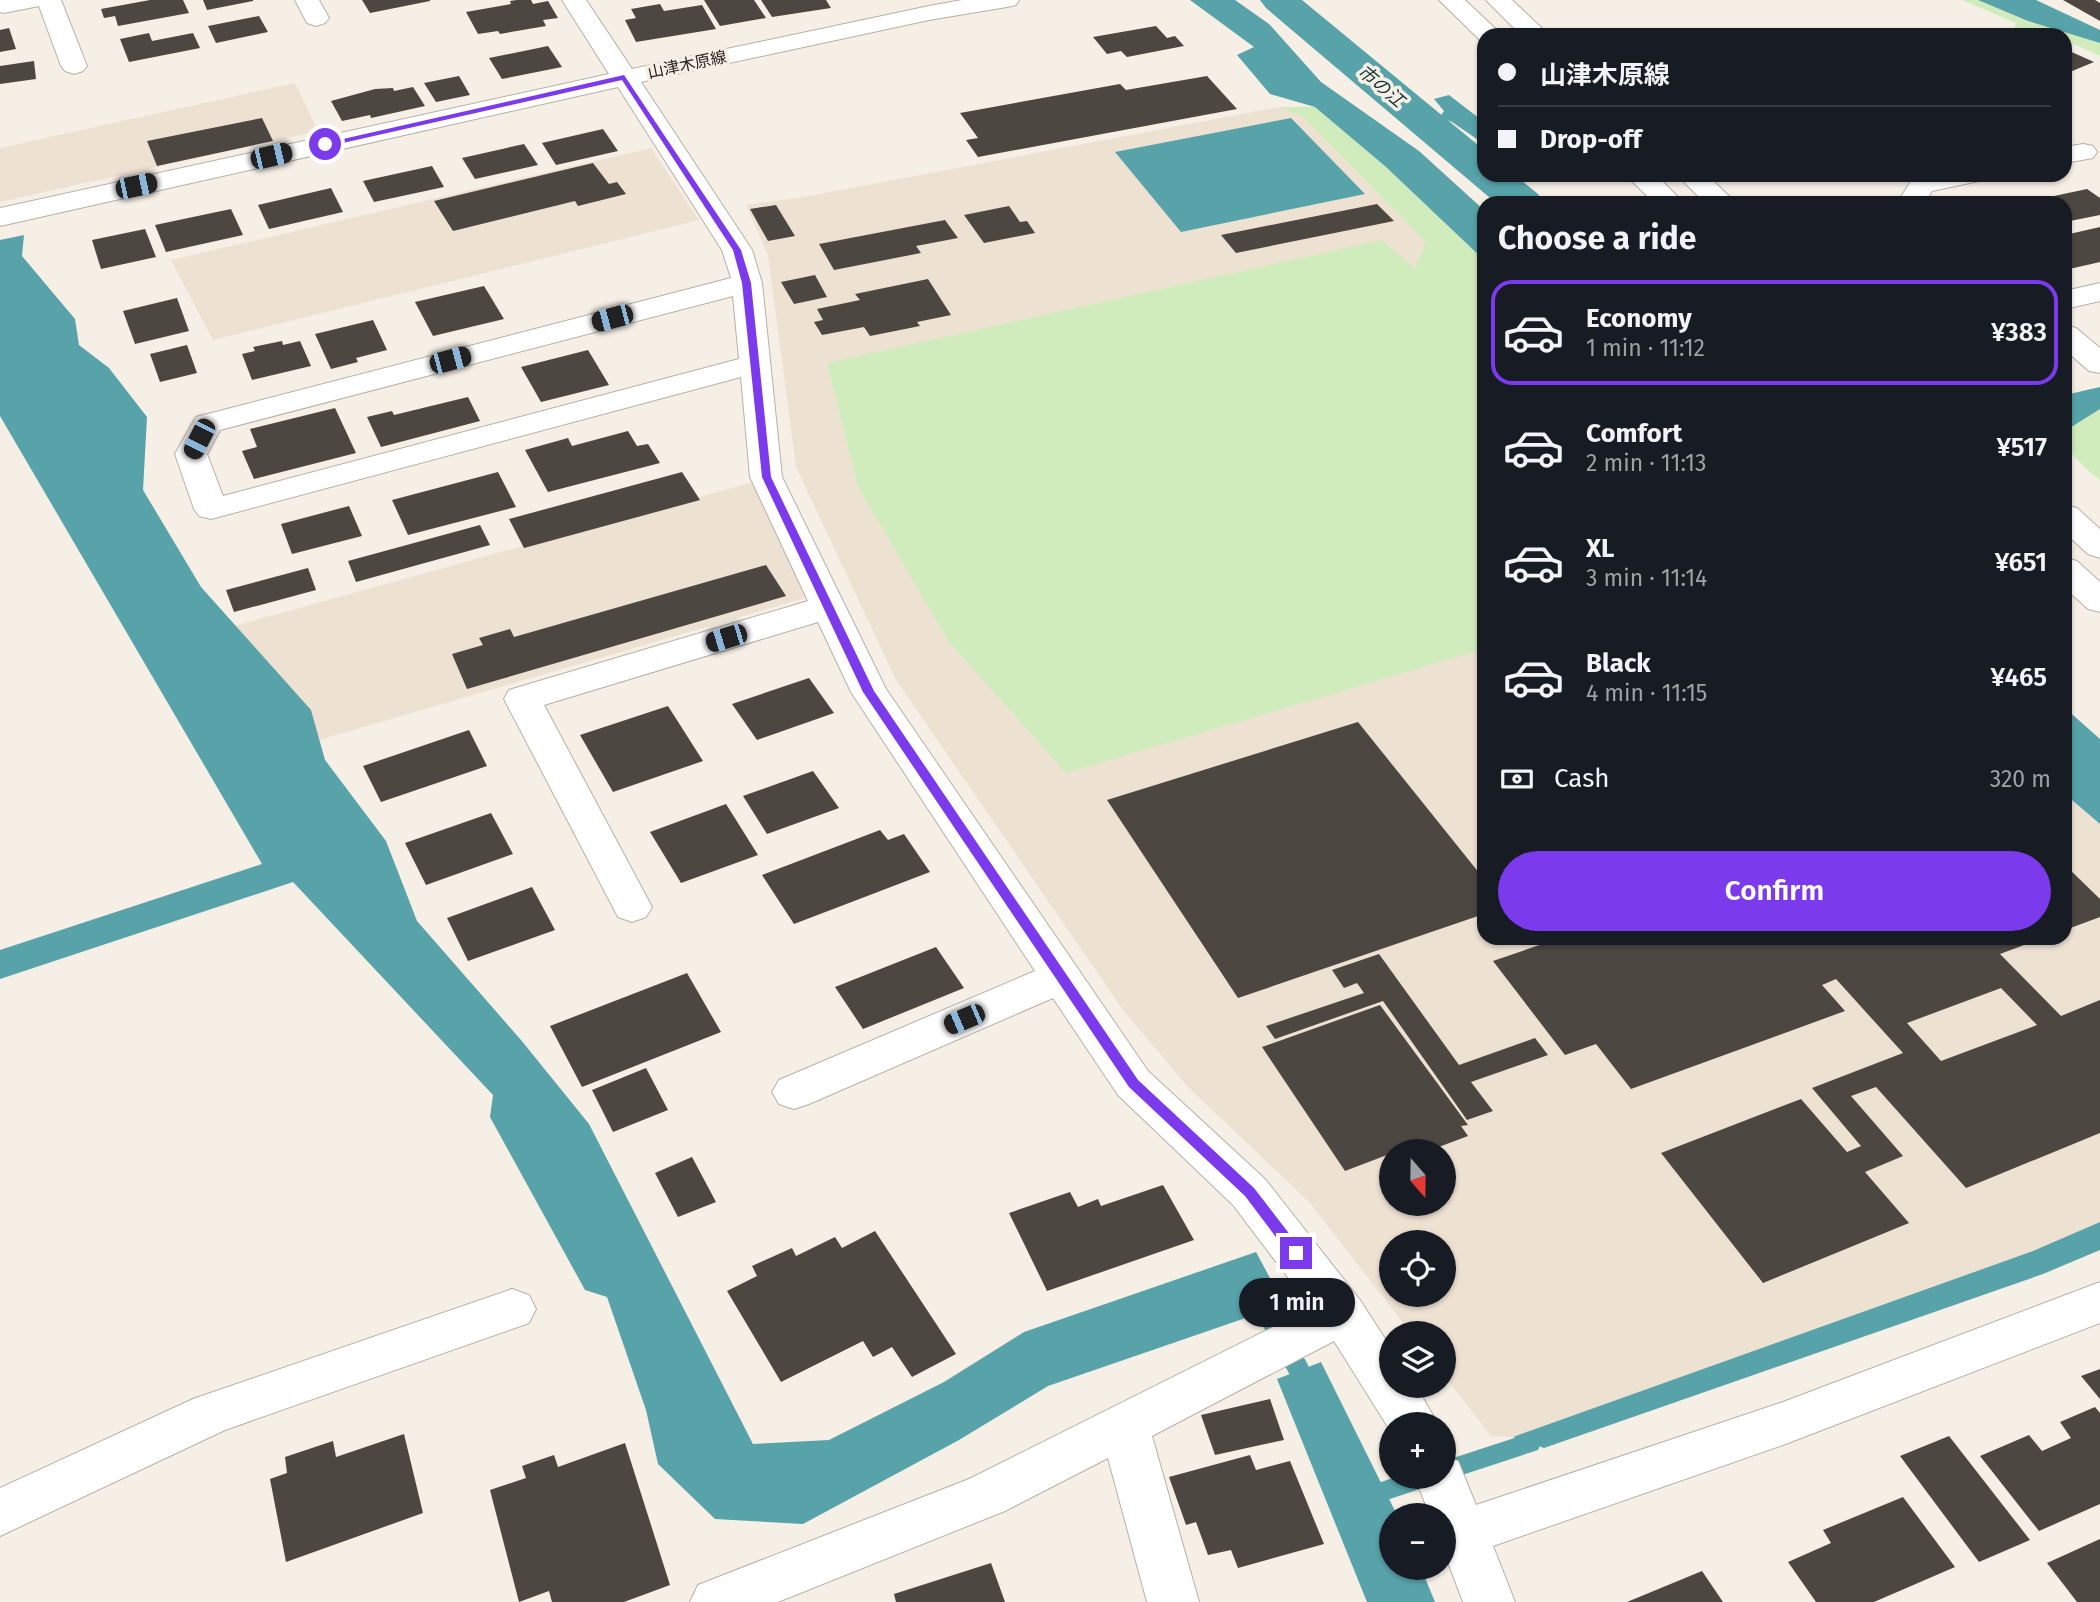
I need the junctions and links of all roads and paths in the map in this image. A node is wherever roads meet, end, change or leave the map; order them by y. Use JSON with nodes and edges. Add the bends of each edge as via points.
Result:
{"nodes":[{"id":1,"x":35,"y":0,"type":"edge"},
{"id":2,"x":49,"y":0,"type":"edge"},
{"id":3,"x":574,"y":0,"type":"edge"},
{"id":4,"x":1007,"y":0,"type":"edge"},
{"id":5,"x":1451,"y":0,"type":"edge"},
{"id":6,"x":1498,"y":0,"type":"edge"},
{"id":7,"x":4,"y":6,"type":"dead end"},
{"id":8,"x":1481,"y":28,"type":"edge"},
{"id":9,"x":1528,"y":28,"type":"edge"},
{"id":10,"x":74,"y":66,"type":"dead end"},
{"id":11,"x":624,"y":78,"type":"junction"},
{"id":12,"x":1648,"y":182,"type":"edge"},
{"id":13,"x":1699,"y":182,"type":"edge"},
{"id":14,"x":1933,"y":182,"type":"edge"},
{"id":15,"x":1662,"y":196,"type":"edge"},
{"id":16,"x":1714,"y":196,"type":"edge"},
{"id":17,"x":1914,"y":196,"type":"edge"},
{"id":18,"x":0,"y":217,"type":"edge"},
{"id":19,"x":747,"y":283,"type":"junction"},
{"id":20,"x":2100,"y":292,"type":"edge"},
{"id":21,"x":2072,"y":298,"type":"edge"},
{"id":22,"x":2072,"y":340,"type":"edge"},
{"id":23,"x":754,"y":364,"type":"junction"},
{"id":24,"x":2100,"y":365,"type":"edge"},
{"id":25,"x":2072,"y":372,"type":"edge"},
{"id":26,"x":2072,"y":521,"type":"edge"},
{"id":27,"x":2100,"y":547,"type":"edge"},
{"id":28,"x":2072,"y":575,"type":"edge"},
{"id":29,"x":2100,"y":601,"type":"edge"},
{"id":30,"x":828,"y":607,"type":"junction"},
{"id":31,"x":632,"y":907,"type":"dead end"},
{"id":32,"x":1061,"y":977,"type":"junction"},
{"id":33,"x":794,"y":1092,"type":"dead end"},
{"id":34,"x":2100,"y":1302,"type":"edge"},
{"id":35,"x":512,"y":1309,"type":"dead end"},
{"id":36,"x":1324,"y":1323,"type":"junction"},
{"id":37,"x":1402,"y":1412,"type":"edge"},
{"id":38,"x":1124,"y":1425,"type":"junction"},
{"id":39,"x":1456,"y":1506,"type":"edge"},
{"id":40,"x":0,"y":1513,"type":"edge"},
{"id":41,"x":1456,"y":1520,"type":"edge"},
{"id":42,"x":716,"y":1602,"type":"edge"},
{"id":43,"x":1173,"y":1602,"type":"edge"},
{"id":44,"x":1489,"y":1602,"type":"edge"}],
"edges":[{"from":1,"to":7,"type":"street"},
{"from":2,"to":10,"type":"street"},
{"from":3,"to":11,"type":"street"},
{"from":4,"to":11,"type":"street","name":"山津木原線"},
{"from":5,"to":8,"type":"street"},
{"from":6,"to":9,"type":"street"},
{"from":11,"to":18,"type":"street","name":"山津木原線"},
{"from":11,"to":19,"type":"street","via":[[737,250]]},
{"from":12,"to":15,"type":"street"},
{"from":13,"to":16,"type":"street"},
{"from":14,"to":17,"type":"street","via":[[1923,184]]},
{"from":19,"to":23,"type":"street"},
{"from":19,"to":23,"type":"street","via":[[207,424],[191,454],[211,509]]},
{"from":20,"to":21,"type":"street"},
{"from":22,"to":24,"type":"street"},
{"from":23,"to":30,"type":"street","via":[[766,477]]},
{"from":24,"to":25,"type":"street"},
{"from":26,"to":27,"type":"street"},
{"from":28,"to":29,"type":"street"},
{"from":30,"to":31,"type":"street","via":[[522,699]]},
{"from":30,"to":32,"type":"street","via":[[869,692]]},
{"from":32,"to":33,"type":"street"},
{"from":32,"to":36,"type":"street","via":[[1133,1083],[1249,1192]]},
{"from":34,"to":39,"type":"street","via":[[1963,1358],[1650,1472]]},
{"from":35,"to":40,"type":"street","via":[[210,1414]]},
{"from":36,"to":37,"type":"street"},
{"from":36,"to":38,"type":"street"},
{"from":38,"to":42,"type":"street","via":[[987,1495]]},
{"from":38,"to":43,"type":"street"},
{"from":41,"to":44,"type":"street"}]}
